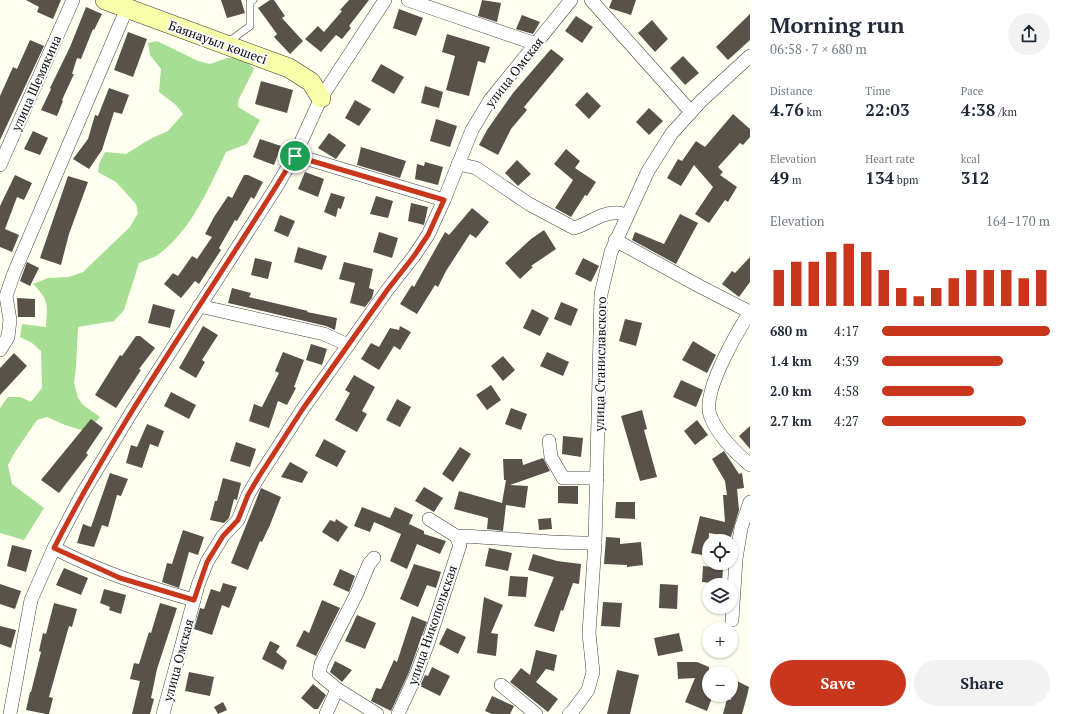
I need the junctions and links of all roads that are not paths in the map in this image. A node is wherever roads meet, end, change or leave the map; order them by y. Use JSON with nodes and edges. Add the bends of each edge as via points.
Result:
{"nodes":[{"id":1,"x":73,"y":0,"type":"edge"},
{"id":2,"x":106,"y":0,"type":"edge"},
{"id":3,"x":253,"y":0,"type":"edge"},
{"id":4,"x":385,"y":0,"type":"edge"},
{"id":5,"x":408,"y":0,"type":"edge"},
{"id":6,"x":571,"y":0,"type":"edge"},
{"id":7,"x":591,"y":0,"type":"edge"},
{"id":8,"x":127,"y":8,"type":"junction"},
{"id":9,"x":225,"y":44,"type":"junction"},
{"id":10,"x":536,"y":44,"type":"junction"},
{"id":11,"x":750,"y":56,"type":"edge"},
{"id":12,"x":321,"y":98,"type":"junction"},
{"id":13,"x":691,"y":112,"type":"junction"},
{"id":14,"x":295,"y":156,"type":"junction"},
{"id":15,"x":458,"y":164,"type":"junction"},
{"id":16,"x":0,"y":165,"type":"edge"},
{"id":17,"x":444,"y":200,"type":"junction"},
{"id":18,"x":627,"y":215,"type":"junction"},
{"id":19,"x":615,"y":240,"type":"junction"},
{"id":20,"x":199,"y":306,"type":"junction"},
{"id":21,"x":750,"y":312,"type":"edge"},
{"id":22,"x":348,"y":345,"type":"junction"},
{"id":23,"x":0,"y":350,"type":"edge"},
{"id":24,"x":550,"y":441,"type":"dead end"},
{"id":25,"x":750,"y":465,"type":"edge"},
{"id":26,"x":597,"y":478,"type":"junction"},
{"id":27,"x":750,"y":502,"type":"edge"},
{"id":28,"x":429,"y":519,"type":"dead end"},
{"id":29,"x":456,"y":536,"type":"junction"},
{"id":30,"x":595,"y":543,"type":"junction"},
{"id":31,"x":54,"y":548,"type":"junction"},
{"id":32,"x":374,"y":558,"type":"dead end"},
{"id":33,"x":194,"y":600,"type":"junction"},
{"id":34,"x":732,"y":620,"type":"dead end"},
{"id":35,"x":501,"y":685,"type":"dead end"},
{"id":36,"x":338,"y":689,"type":"junction"},
{"id":37,"x":572,"y":713,"type":"edge"},
{"id":38,"x":10,"y":714,"type":"edge"},
{"id":39,"x":163,"y":714,"type":"edge"},
{"id":40,"x":326,"y":714,"type":"edge"},
{"id":41,"x":377,"y":714,"type":"edge"},
{"id":42,"x":398,"y":714,"type":"edge"},
{"id":43,"x":536,"y":714,"type":"edge"}],
"edges":[{"from":1,"to":16,"type":"street","name":"улица Шемякина"},
{"from":2,"to":8,"type":"street","name":"Баянауыл көшесі"},
{"from":3,"to":9,"type":"lane","via":[[250,2],[250,26]]},
{"from":4,"to":12,"type":"street"},
{"from":5,"to":10,"type":"street"},
{"from":6,"to":10,"type":"street","name":"улица Омская"},
{"from":7,"to":13,"type":"street"},
{"from":8,"to":9,"type":"street","name":"Баянауыл көшесі"},
{"from":8,"to":23,"type":"street","via":[[12,279],[6,296],[10,320],[8,336]]},
{"from":9,"to":12,"type":"street","name":"Баянауыл көшесі","via":[[302,75],[312,82]]},
{"from":10,"to":15,"type":"street","name":"улица Омская","via":[[490,100],[472,130]]},
{"from":11,"to":13,"type":"street","name":"улица Станиславского","via":[[700,100]]},
{"from":12,"to":14,"type":"street"},
{"from":13,"to":18,"type":"street","name":"улица Станиславского","via":[[672,133],[648,171]]},
{"from":14,"to":17,"type":"street"},
{"from":14,"to":20,"type":"street"},
{"from":15,"to":17,"type":"street","name":"улица Омская"},
{"from":15,"to":18,"type":"street","via":[[476,168],[529,204],[574,228],[614,212]]},
{"from":17,"to":22,"type":"street","name":"улица Омская","via":[[428,235]]},
{"from":18,"to":19,"type":"street","name":"улица Станиславского"},
{"from":19,"to":21,"type":"street"},
{"from":19,"to":26,"type":"street","name":"улица Станиславского","via":[[601,294]]},
{"from":20,"to":22,"type":"street","via":[[324,334]]},
{"from":20,"to":31,"type":"street","via":[[81,496]]},
{"from":21,"to":25,"type":"street","via":[[738,330],[718,373],[708,403],[710,414],[719,432]]},
{"from":22,"to":33,"type":"street","name":"улица Омская","via":[[302,410],[248,495],[238,520],[223,536],[207,562]]},
{"from":24,"to":26,"type":"street","via":[[551,457],[563,478]]},
{"from":26,"to":30,"type":"street","name":"улица Станиславского"},
{"from":27,"to":34,"type":"street","via":[[741,528],[736,559]]},
{"from":28,"to":29,"type":"street"},
{"from":29,"to":30,"type":"street"},
{"from":29,"to":42,"type":"street","name":"улица Никопольская","via":[[460,545],[416,675]]},
{"from":30,"to":37,"type":"street","name":"улица Станиславского","via":[[590,633],[592,672],[588,690]]},
{"from":31,"to":33,"type":"street","via":[[120,578]]},
{"from":31,"to":38,"type":"street","via":[[31,600]]},
{"from":32,"to":36,"type":"street","via":[[321,664],[319,674]]},
{"from":33,"to":39,"type":"street","name":"улица Омская"},
{"from":35,"to":43,"type":"street"},
{"from":36,"to":40,"type":"street"},
{"from":36,"to":41,"type":"street"}]}
